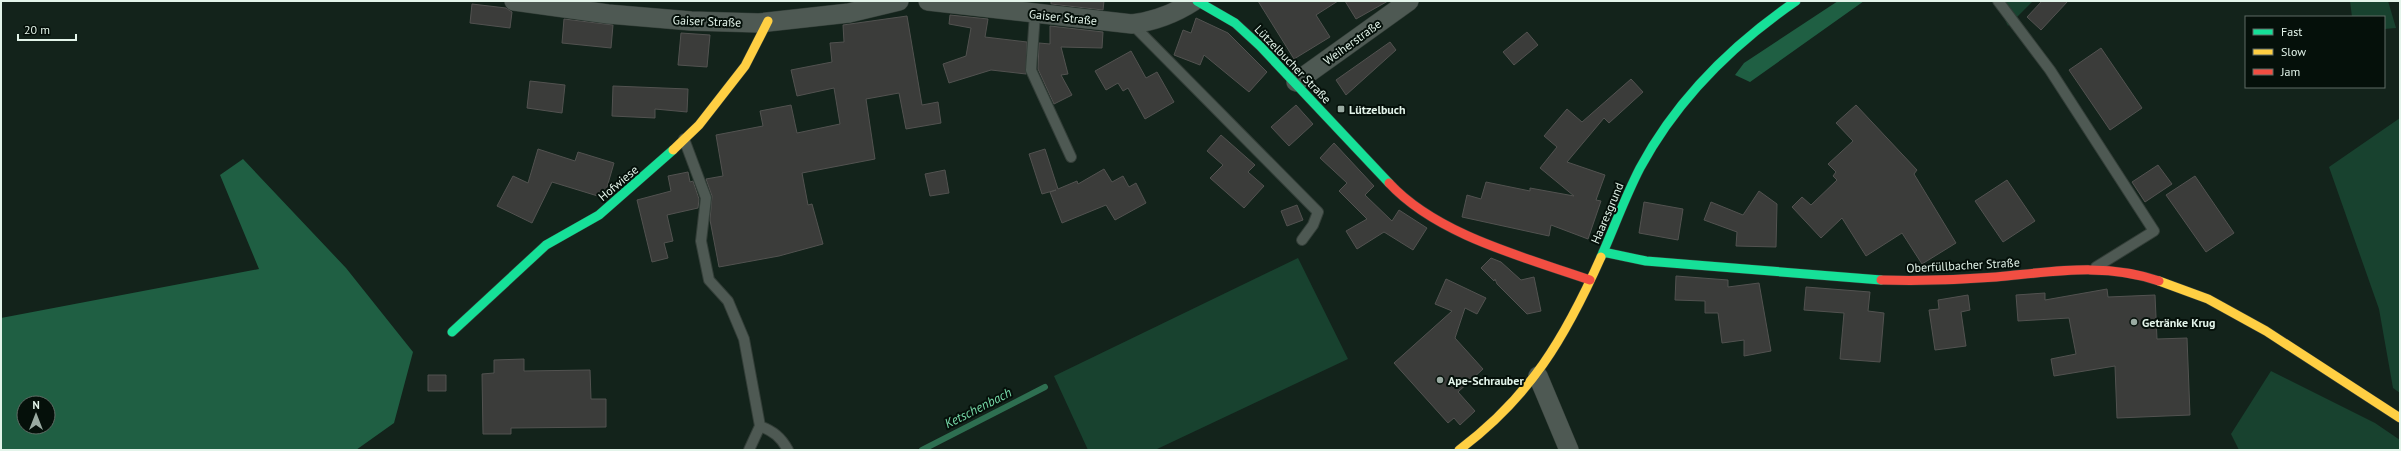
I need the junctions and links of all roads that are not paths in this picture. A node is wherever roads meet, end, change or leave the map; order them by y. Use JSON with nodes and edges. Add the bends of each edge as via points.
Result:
{"nodes":[{"id":1,"x":514,"y":1,"type":"edge"},
{"id":2,"x":899,"y":1,"type":"edge"},
{"id":3,"x":928,"y":1,"type":"edge"},
{"id":4,"x":1194,"y":1,"type":"edge"},
{"id":5,"x":1197,"y":1,"type":"edge"},
{"id":6,"x":1409,"y":1,"type":"edge"},
{"id":7,"x":1796,"y":1,"type":"edge"},
{"id":8,"x":1998,"y":1,"type":"edge"},
{"id":9,"x":609,"y":8,"type":"edge"},
{"id":10,"x":1035,"y":14,"type":"junction"},
{"id":11,"x":768,"y":21,"type":"junction"},
{"id":12,"x":1132,"y":24,"type":"junction"},
{"id":13,"x":1296,"y":82,"type":"junction"},
{"id":14,"x":684,"y":139,"type":"junction"},
{"id":15,"x":1071,"y":157,"type":"dead end"},
{"id":16,"x":1302,"y":240,"type":"dead end"},
{"id":17,"x":1603,"y":252,"type":"junction"},
{"id":18,"x":2092,"y":269,"type":"junction"},
{"id":19,"x":1590,"y":280,"type":"junction"},
{"id":20,"x":452,"y":332,"type":"dead end"},
{"id":21,"x":1538,"y":376,"type":"junction"},
{"id":22,"x":2400,"y":418,"type":"edge"},
{"id":23,"x":760,"y":426,"type":"junction"},
{"id":24,"x":750,"y":450,"type":"edge"},
{"id":25,"x":788,"y":450,"type":"edge"},
{"id":26,"x":1459,"y":450,"type":"edge"},
{"id":27,"x":1569,"y":450,"type":"edge"}],
"edges":[{"from":1,"to":9,"type":"street","name":"Gaiser Straße"},
{"from":2,"to":11,"type":"street","name":"Gaiser Straße","via":[[849,13]]},
{"from":3,"to":10,"type":"street","name":"Gaiser Straße"},
{"from":4,"to":12,"type":"street","name":"Gaiser Straße","via":[[1175,13],[1152,21]]},
{"from":5,"to":13,"type":"street","name":"Lützelbucher Straße","via":[[1235,23]]},
{"from":6,"to":13,"type":"street","name":"Weiherstraße"},
{"from":7,"to":17,"type":"street","name":"Haaresgrund","via":[[1741,41],[1701,80],[1672,116],[1622,203]]},
{"from":8,"to":18,"type":"lane","via":[[2050,70],[2154,231]]},
{"from":9,"to":11,"type":"street","name":"Gaiser Straße","via":[[691,21]]},
{"from":10,"to":12,"type":"street","name":"Gaiser Straße"},
{"from":10,"to":15,"type":"lane","via":[[1031,70]]},
{"from":11,"to":14,"type":"street","name":"Hofwiese","via":[[745,66],[699,125]]},
{"from":12,"to":16,"type":"lane","via":[[1318,212],[1313,225]]},
{"from":13,"to":19,"type":"street","name":"Lützelbucher Straße","via":[[1401,196],[1416,207],[1475,238]]},
{"from":14,"to":20,"type":"street","name":"Hofwiese","via":[[649,173],[599,215],[546,245]]},
{"from":14,"to":23,"type":"lane","via":[[706,198],[702,241],[709,280],[728,302],[744,339]]},
{"from":17,"to":18,"type":"street","name":"Oberfüllbacher Straße","via":[[1646,261],[1913,281]]},
{"from":17,"to":19,"type":"street","name":"Haaresgrund"},
{"from":18,"to":22,"type":"street","name":"Oberfüllbacher Straße","via":[[2135,273],[2208,299],[2305,356]]},
{"from":19,"to":21,"type":"street","name":"Haaresgrund","via":[[1565,333]]},
{"from":21,"to":26,"type":"street","name":"Haaresgrund","via":[[1481,434]]},
{"from":21,"to":27,"type":"street"},
{"from":23,"to":24,"type":"lane"},
{"from":23,"to":25,"type":"lane","via":[[782,440]]}]}
